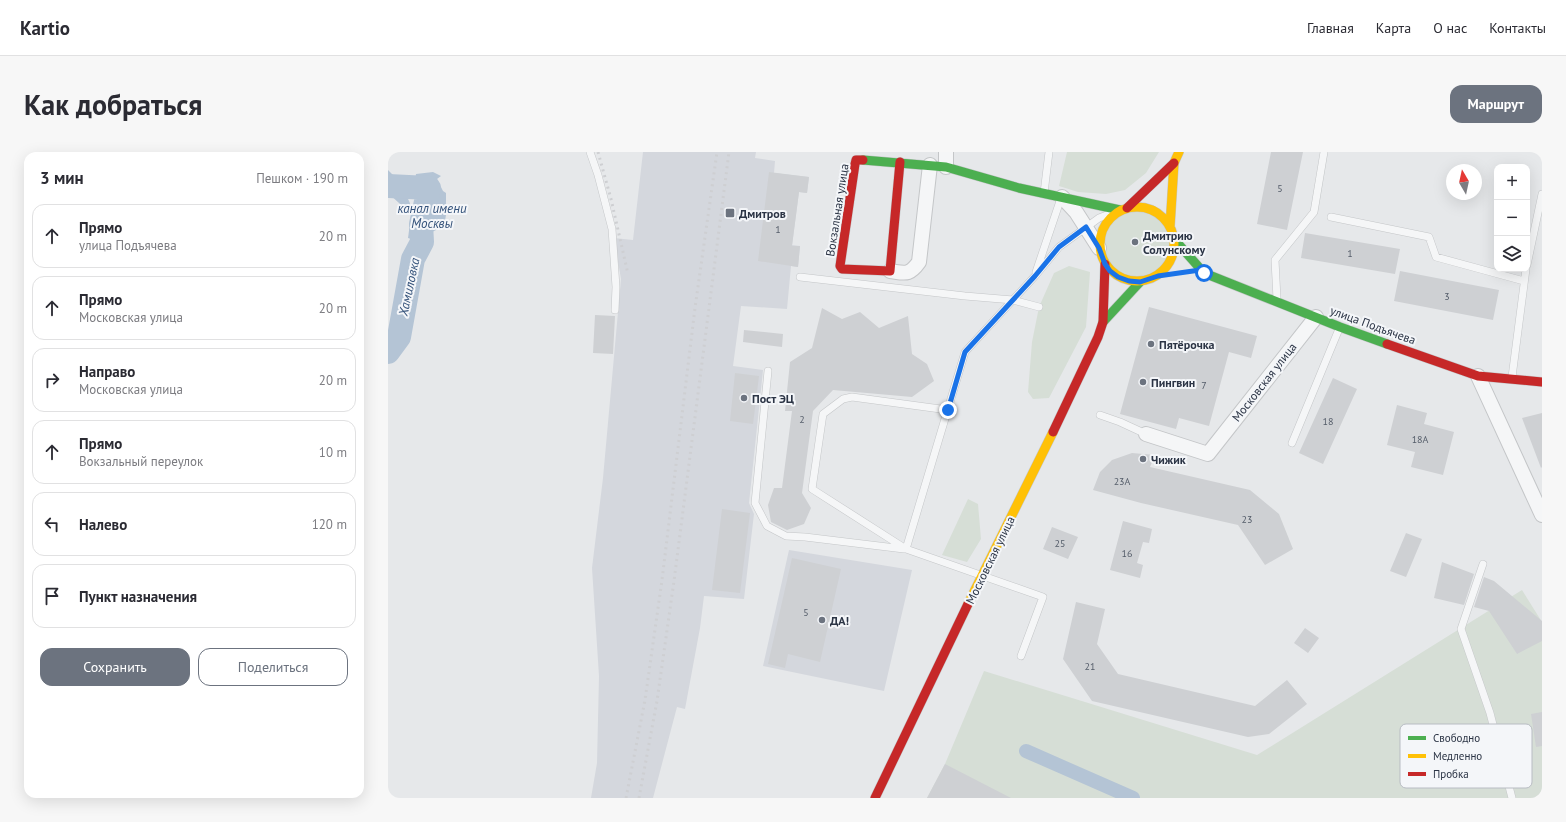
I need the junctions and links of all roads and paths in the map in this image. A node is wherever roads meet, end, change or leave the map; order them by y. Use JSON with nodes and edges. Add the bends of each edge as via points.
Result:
{"nodes":[{"id":1,"x":590,"y":152,"type":"edge"},
{"id":2,"x":946,"y":152,"type":"edge"},
{"id":3,"x":1049,"y":152,"type":"edge"},
{"id":4,"x":1179,"y":152,"type":"edge"},
{"id":5,"x":1324,"y":152,"type":"edge"},
{"id":6,"x":900,"y":162,"type":"junction"},
{"id":7,"x":1174,"y":163,"type":"junction"},
{"id":8,"x":930,"y":165,"type":"junction"},
{"id":9,"x":946,"y":167,"type":"junction"},
{"id":10,"x":1044,"y":193,"type":"junction"},
{"id":11,"x":1542,"y":194,"type":"edge"},
{"id":12,"x":1062,"y":197,"type":"junction"},
{"id":13,"x":1123,"y":209,"type":"junction"},
{"id":14,"x":1330,"y":217,"type":"dead end"},
{"id":15,"x":1086,"y":227,"type":"junction"},
{"id":16,"x":1170,"y":227,"type":"junction"},
{"id":17,"x":1174,"y":239,"type":"junction"},
{"id":18,"x":1099,"y":248,"type":"junction"},
{"id":19,"x":1530,"y":251,"type":"edge"},
{"id":20,"x":1105,"y":264,"type":"junction"},
{"id":21,"x":890,"y":271,"type":"junction"},
{"id":22,"x":1526,"y":272,"type":"edge"},
{"id":23,"x":1172,"y":274,"type":"dead end"},
{"id":24,"x":1035,"y":276,"type":"junction"},
{"id":25,"x":1158,"y":276,"type":"junction"},
{"id":26,"x":800,"y":277,"type":"dead end"},
{"id":27,"x":1524,"y":281,"type":"junction"},
{"id":28,"x":1140,"y":282,"type":"junction"},
{"id":29,"x":1013,"y":300,"type":"junction"},
{"id":30,"x":1277,"y":301,"type":"junction"},
{"id":31,"x":1039,"y":307,"type":"dead end"},
{"id":32,"x":615,"y":310,"type":"dead end"},
{"id":33,"x":1316,"y":317,"type":"junction"},
{"id":34,"x":1103,"y":322,"type":"junction"},
{"id":35,"x":1340,"y":327,"type":"junction"},
{"id":36,"x":768,"y":371,"type":"dead end"},
{"id":37,"x":1478,"y":376,"type":"junction"},
{"id":38,"x":1512,"y":379,"type":"junction"},
{"id":39,"x":1542,"y":382,"type":"edge"},
{"id":40,"x":948,"y":410,"type":"junction"},
{"id":41,"x":1100,"y":415,"type":"dead end"},
{"id":42,"x":1146,"y":434,"type":"joint"},
{"id":43,"x":1292,"y":443,"type":"dead end"},
{"id":44,"x":1542,"y":515,"type":"edge"},
{"id":45,"x":906,"y":549,"type":"junction"},
{"id":46,"x":1483,"y":564,"type":"dead end"},
{"id":47,"x":982,"y":575,"type":"junction"},
{"id":48,"x":1021,"y":656,"type":"dead end"},
{"id":49,"x":1493,"y":724,"type":"edge"},
{"id":50,"x":1509,"y":788,"type":"edge"},
{"id":51,"x":875,"y":798,"type":"edge"},
{"id":52,"x":1512,"y":798,"type":"edge"}],
"edges":[{"from":1,"to":32,"type":"lane","via":[[612,229]]},
{"from":2,"to":9,"type":"street"},
{"from":3,"to":10,"type":"lane"},
{"from":4,"to":7,"type":"main road"},
{"from":5,"to":30,"type":"lane","via":[[1314,212],[1275,260]]},
{"from":6,"to":8,"type":"main road","name":"Вокзальная улица"},
{"from":6,"to":21,"type":"main road"},
{"from":6,"to":21,"type":"main road","name":"Вокзальная улица","via":[[856,160],[840,266],[842,269]]},
{"from":7,"to":13,"type":"main road"},
{"from":7,"to":16,"type":"main road"},
{"from":8,"to":9,"type":"main road","name":"Вокзальная улица"},
{"from":8,"to":21,"type":"street","via":[[919,262],[913,271]]},
{"from":9,"to":10,"type":"main road","name":"Вокзальная улица"},
{"from":10,"to":12,"type":"main road","name":"Вокзальная улица"},
{"from":11,"to":19,"type":"lane"},
{"from":12,"to":13,"type":"main road","name":"Вокзальная улица"},
{"from":12,"to":15,"type":"street"},
{"from":12,"to":24,"type":"lane"},
{"from":13,"to":15,"type":"lane","via":[[1099,218]]},
{"from":13,"to":16,"type":"main road","via":[[1144,207],[1163,217]]},
{"from":13,"to":18,"type":"main road","via":[[1109,218],[1104,226]]},
{"from":14,"to":27,"type":"lane","via":[[1429,237],[1436,257]]},
{"from":15,"to":18,"type":"street"},
{"from":15,"to":24,"type":"lane","via":[[1059,247]]},
{"from":16,"to":17,"type":"main road"},
{"from":17,"to":25,"type":"main road","via":[[1171,260]]},
{"from":17,"to":30,"type":"main road","name":"улица Подъячева","via":[[1197,271]]},
{"from":18,"to":20,"type":"main road","name":"Московская улица"},
{"from":20,"to":28,"type":"main road","name":"Московская улица","via":[[1118,277]]},
{"from":20,"to":34,"type":"main road","name":"Московская улица"},
{"from":22,"to":27,"type":"lane"},
{"from":23,"to":25,"type":"main road"},
{"from":24,"to":29,"type":"lane"},
{"from":25,"to":28,"type":"main road","name":"Московская улица"},
{"from":26,"to":29,"type":"lane"},
{"from":27,"to":38,"type":"lane"},
{"from":28,"to":34,"type":"main road","name":"Московская улица"},
{"from":29,"to":31,"type":"lane"},
{"from":29,"to":40,"type":"lane","via":[[965,352]]},
{"from":30,"to":33,"type":"main road","name":"улица Подъячева"},
{"from":33,"to":35,"type":"main road","name":"улица Подъячева"},
{"from":33,"to":42,"type":"street","name":"Московская улица","via":[[1208,454]]},
{"from":34,"to":47,"type":"main road","name":"Московская улица","via":[[1053,433]]},
{"from":35,"to":37,"type":"main road","name":"улица Подъячева"},
{"from":35,"to":43,"type":"lane"},
{"from":36,"to":45,"type":"lane","via":[[756,503],[767,526],[786,536]]},
{"from":37,"to":38,"type":"main road","name":"улица Подъячева"},
{"from":37,"to":44,"type":"street"},
{"from":38,"to":39,"type":"main road","name":"улица Подъячева"},
{"from":40,"to":45,"type":"lane"},
{"from":40,"to":45,"type":"lane","via":[[852,397],[842,399],[823,414],[812,489]]},
{"from":41,"to":42,"type":"lane"},
{"from":45,"to":47,"type":"lane"},
{"from":46,"to":49,"type":"lane","via":[[1461,629]]},
{"from":47,"to":48,"type":"lane","via":[[1043,597]]},
{"from":47,"to":51,"type":"main road","name":"Московская улица"},
{"from":50,"to":52,"type":"lane"}]}
